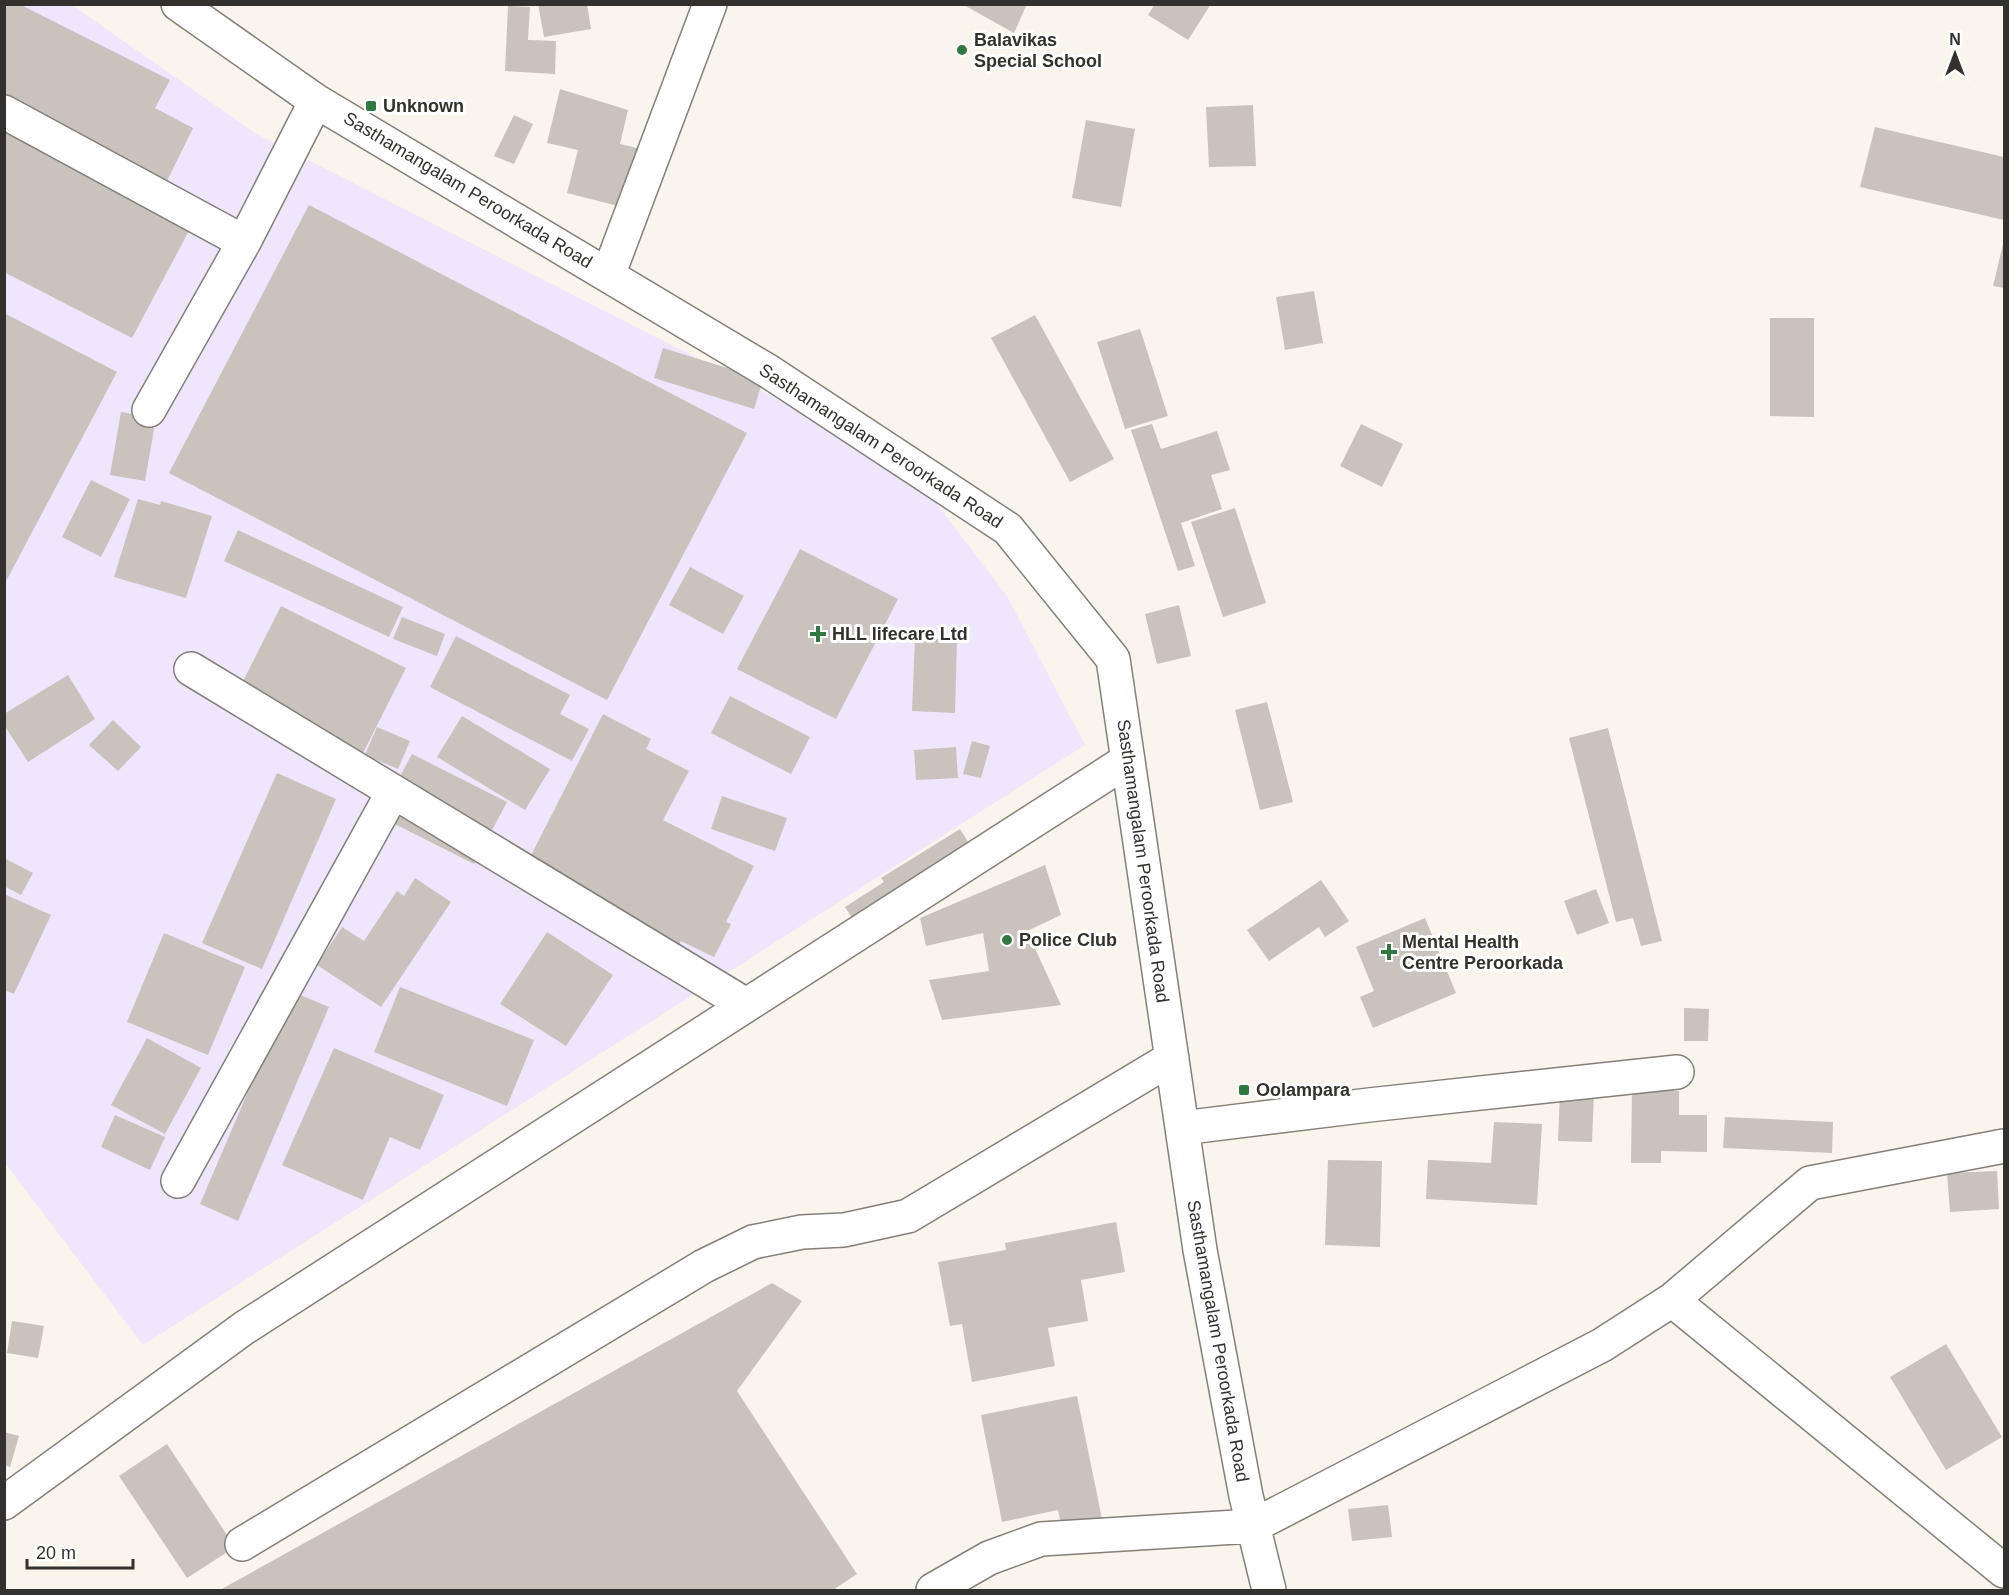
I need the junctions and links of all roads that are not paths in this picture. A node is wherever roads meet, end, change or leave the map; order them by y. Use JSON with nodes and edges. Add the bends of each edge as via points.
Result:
{"nodes":[{"id":1,"x":178,"y":4,"type":"edge"},
{"id":2,"x":710,"y":4,"type":"edge"},
{"id":3,"x":316,"y":100,"type":"junction"},
{"id":4,"x":4,"y":112,"type":"edge"},
{"id":5,"x":244,"y":242,"type":"junction"},
{"id":6,"x":609,"y":273,"type":"junction"},
{"id":7,"x":148,"y":410,"type":"dead end"},
{"id":8,"x":191,"y":669,"type":"dead end"},
{"id":9,"x":1128,"y":760,"type":"junction"},
{"id":10,"x":393,"y":792,"type":"junction"},
{"id":11,"x":746,"y":1005,"type":"junction"},
{"id":12,"x":1172,"y":1058,"type":"junction"},
{"id":13,"x":1677,"y":1072,"type":"dead end"},
{"id":14,"x":1182,"y":1128,"type":"junction"},
{"id":15,"x":2004,"y":1146,"type":"edge"},
{"id":16,"x":178,"y":1181,"type":"dead end"},
{"id":17,"x":1672,"y":1300,"type":"junction"},
{"id":18,"x":4,"y":1503,"type":"edge"},
{"id":19,"x":1253,"y":1526,"type":"junction"},
{"id":20,"x":242,"y":1544,"type":"dead end"},
{"id":21,"x":2004,"y":1571,"type":"edge"},
{"id":22,"x":933,"y":1590,"type":"edge"},
{"id":23,"x":1269,"y":1590,"type":"edge"}],
"edges":[{"from":1,"to":3,"type":"street","name":"Sasthamangalam Peroorkada Road"},
{"from":2,"to":6,"type":"street"},
{"from":3,"to":5,"type":"street"},
{"from":3,"to":6,"type":"street","name":"Sasthamangalam Peroorkada Road"},
{"from":4,"to":5,"type":"street"},
{"from":5,"to":7,"type":"street"},
{"from":6,"to":9,"type":"street","name":"Sasthamangalam Peroorkada Road","via":[[768,371],[1008,529],[1113,659]]},
{"from":8,"to":10,"type":"street"},
{"from":9,"to":11,"type":"street"},
{"from":9,"to":12,"type":"street","name":"Sasthamangalam Peroorkada Road"},
{"from":10,"to":11,"type":"street"},
{"from":10,"to":16,"type":"street"},
{"from":11,"to":18,"type":"street","via":[[244,1328]]},
{"from":12,"to":14,"type":"street","name":"Sasthamangalam Peroorkada Road"},
{"from":12,"to":20,"type":"street","via":[[908,1216],[844,1230],[802,1232],[753,1242],[704,1266]]},
{"from":13,"to":14,"type":"street"},
{"from":14,"to":19,"type":"street","name":"Sasthamangalam Peroorkada Road","via":[[1200,1250]]},
{"from":15,"to":17,"type":"street","via":[[1810,1183]]},
{"from":17,"to":19,"type":"street","via":[[1602,1345]]},
{"from":17,"to":21,"type":"street"},
{"from":19,"to":22,"type":"street","via":[[1041,1539],[989,1558]]},
{"from":19,"to":23,"type":"street","name":"Sasthamangalam Peroorkada Road"}]}
